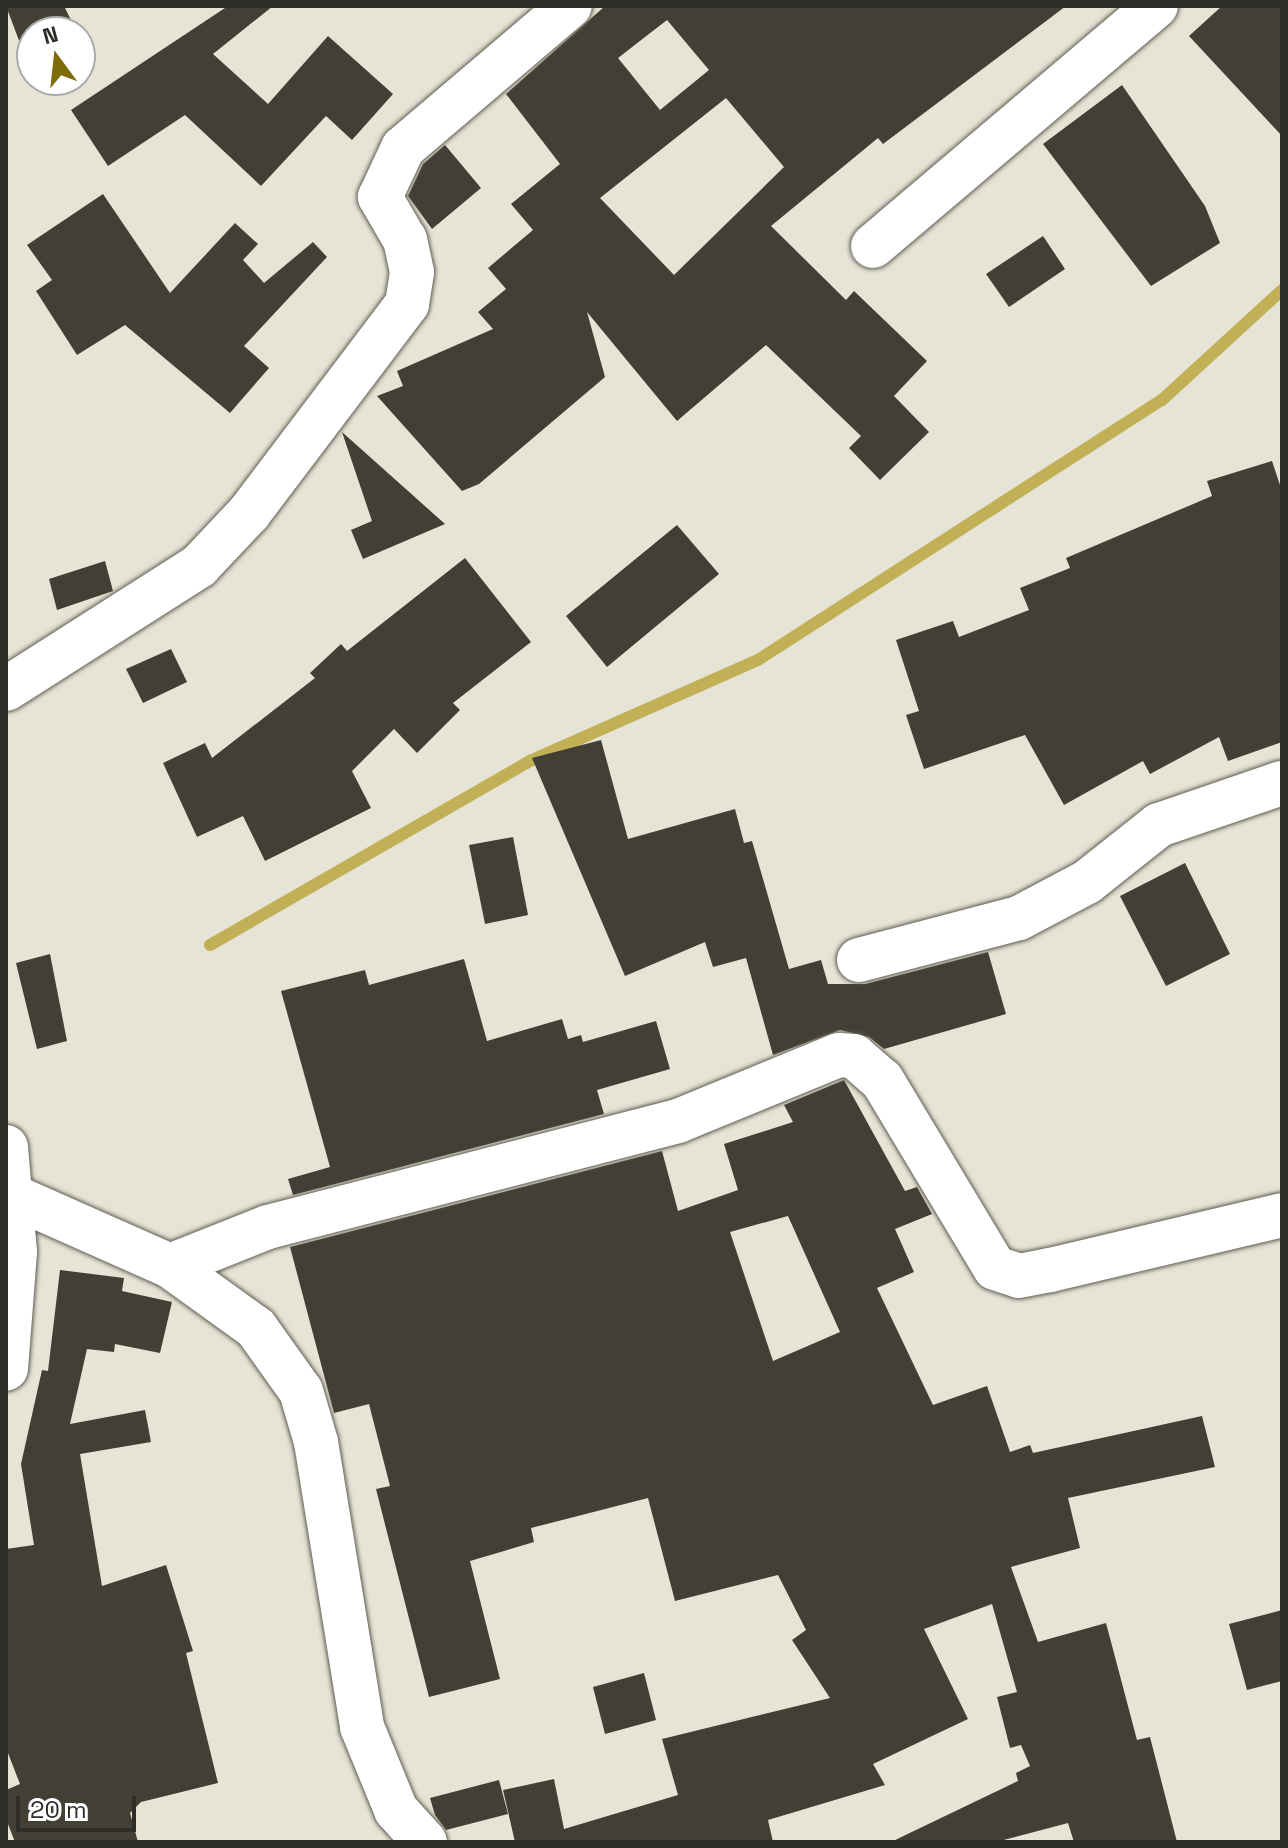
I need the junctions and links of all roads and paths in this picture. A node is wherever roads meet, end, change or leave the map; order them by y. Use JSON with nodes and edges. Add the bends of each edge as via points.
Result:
{"nodes":[{"id":1,"x":570,"y":6,"type":"edge"},
{"id":2,"x":1156,"y":6,"type":"edge"},
{"id":3,"x":873,"y":246,"type":"dead end"},
{"id":4,"x":6,"y":689,"type":"edge"},
{"id":5,"x":1282,"y":783,"type":"edge"},
{"id":6,"x":859,"y":960,"type":"dead end"},
{"id":7,"x":6,"y":1147,"type":"edge"},
{"id":8,"x":10,"y":1195,"type":"junction"},
{"id":9,"x":1282,"y":1215,"type":"edge"},
{"id":10,"x":170,"y":1266,"type":"junction"},
{"id":11,"x":6,"y":1369,"type":"edge"},
{"id":12,"x":425,"y":1842,"type":"edge"}],
"edges":[{"from":1,"to":4,"type":"street","via":[[403,148],[380,197],[405,240],[412,272],[407,304],[249,513],[199,566]]},
{"from":2,"to":3,"type":"street"},
{"from":5,"to":6,"type":"street","via":[[1159,825],[1087,882],[1019,918]]},
{"from":7,"to":8,"type":"street"},
{"from":8,"to":10,"type":"street"},
{"from":8,"to":11,"type":"street","via":[[15,1318]]},
{"from":9,"to":10,"type":"street","via":[[1019,1276],[995,1268],[882,1080],[854,1056],[839,1055],[678,1121],[268,1227]]},
{"from":10,"to":12,"type":"street","via":[[256,1328],[301,1391],[316,1442],[362,1727],[396,1810]]}]}
